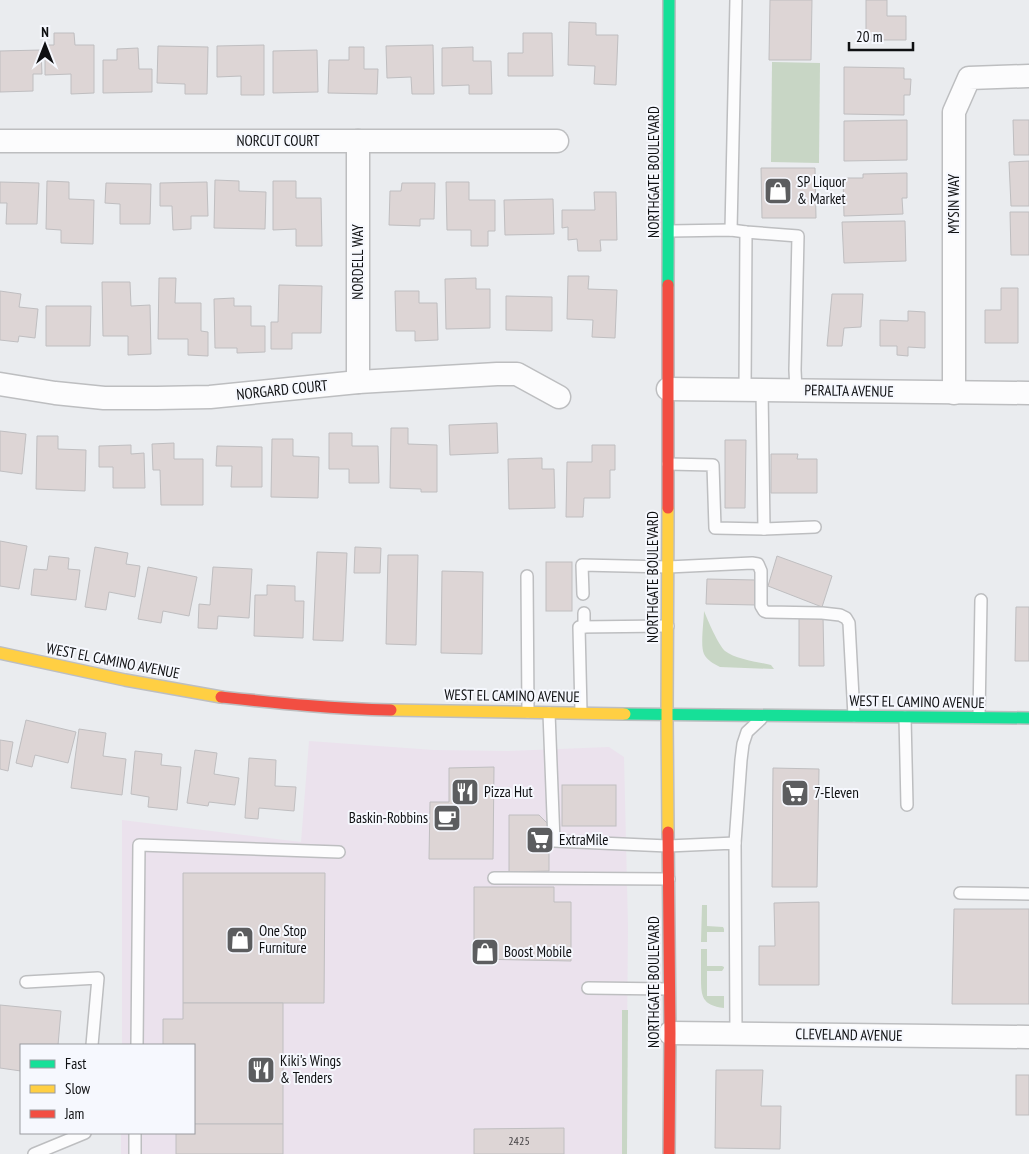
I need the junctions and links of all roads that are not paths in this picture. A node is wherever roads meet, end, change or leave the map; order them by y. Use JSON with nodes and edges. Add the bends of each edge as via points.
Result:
{"nodes":[{"id":1,"x":669,"y":0,"type":"edge"},
{"id":2,"x":736,"y":0,"type":"edge"},
{"id":3,"x":1029,"y":76,"type":"edge"},
{"id":4,"x":0,"y":141,"type":"edge"},
{"id":5,"x":358,"y":141,"type":"junction"},
{"id":6,"x":557,"y":141,"type":"dead end"},
{"id":7,"x":731,"y":230,"type":"junction"},
{"id":8,"x":669,"y":231,"type":"junction"},
{"id":9,"x":746,"y":232,"type":"junction"},
{"id":10,"x":358,"y":382,"type":"junction"},
{"id":11,"x":0,"y":384,"type":"edge"},
{"id":12,"x":668,"y":389,"type":"junction"},
{"id":13,"x":754,"y":390,"type":"junction"},
{"id":14,"x":796,"y":391,"type":"junction"},
{"id":15,"x":954,"y":393,"type":"junction"},
{"id":16,"x":1029,"y":393,"type":"edge"},
{"id":17,"x":559,"y":397,"type":"dead end"},
{"id":18,"x":668,"y":464,"type":"junction"},
{"id":19,"x":815,"y":527,"type":"dead end"},
{"id":20,"x":764,"y":528,"type":"junction"},
{"id":21,"x":668,"y":566,"type":"junction"},
{"id":22,"x":527,"y":576,"type":"dead end"},
{"id":23,"x":583,"y":594,"type":"dead end"},
{"id":24,"x":981,"y":600,"type":"dead end"},
{"id":25,"x":584,"y":613,"type":"dead end"},
{"id":26,"x":584,"y":626,"type":"junction"},
{"id":27,"x":668,"y":626,"type":"junction"},
{"id":28,"x":0,"y":653,"type":"edge"},
{"id":29,"x":528,"y":712,"type":"junction"},
{"id":30,"x":581,"y":712,"type":"junction"},
{"id":31,"x":549,"y":713,"type":"junction"},
{"id":32,"x":667,"y":715,"type":"junction"},
{"id":33,"x":764,"y":715,"type":"junction"},
{"id":34,"x":854,"y":716,"type":"junction"},
{"id":35,"x":905,"y":717,"type":"junction"},
{"id":36,"x":979,"y":717,"type":"junction"},
{"id":37,"x":1029,"y":718,"type":"edge"},
{"id":38,"x":907,"y":805,"type":"dead end"},
{"id":39,"x":735,"y":843,"type":"junction"},
{"id":40,"x":668,"y":846,"type":"junction"},
{"id":41,"x":339,"y":852,"type":"dead end"},
{"id":42,"x":494,"y":878,"type":"dead end"},
{"id":43,"x":669,"y":879,"type":"junction"},
{"id":44,"x":960,"y":893,"type":"dead end"},
{"id":45,"x":1029,"y":894,"type":"edge"},
{"id":46,"x":26,"y":982,"type":"dead end"},
{"id":47,"x":588,"y":988,"type":"dead end"},
{"id":48,"x":670,"y":989,"type":"junction"},
{"id":49,"x":670,"y":1033,"type":"junction"},
{"id":50,"x":736,"y":1034,"type":"junction"},
{"id":51,"x":1029,"y":1037,"type":"edge"},
{"id":52,"x":92,"y":1044,"type":"edge"},
{"id":53,"x":137,"y":1044,"type":"edge"},
{"id":54,"x":83,"y":1134,"type":"edge"},
{"id":55,"x":136,"y":1134,"type":"edge"},
{"id":56,"x":34,"y":1154,"type":"edge"},
{"id":57,"x":135,"y":1154,"type":"edge"},
{"id":58,"x":669,"y":1154,"type":"edge"}],
"edges":[{"from":1,"to":8,"type":"main road","name":"NORTHGATE BOULEVARD"},
{"from":2,"to":7,"type":"lane"},
{"from":3,"to":15,"type":"street","name":"MYSIN WAY","via":[[969,78],[954,112]]},
{"from":4,"to":5,"type":"street","name":"NORCUT COURT"},
{"from":5,"to":6,"type":"street","name":"NORCUT COURT"},
{"from":5,"to":10,"type":"street","name":"NORDELL WAY"},
{"from":7,"to":8,"type":"lane"},
{"from":7,"to":9,"type":"lane"},
{"from":8,"to":12,"type":"main road","name":"NORTHGATE BOULEVARD"},
{"from":9,"to":13,"type":"lane"},
{"from":9,"to":14,"type":"lane","via":[[798,236]]},
{"from":10,"to":11,"type":"street","name":"NORGARD COURT","via":[[210,397],[157,398],[104,398]]},
{"from":10,"to":17,"type":"street","name":"NORGARD COURT","via":[[516,374]]},
{"from":12,"to":13,"type":"street","name":"PERALTA AVENUE"},
{"from":12,"to":18,"type":"main road","name":"NORTHGATE BOULEVARD"},
{"from":13,"to":14,"type":"street","name":"PERALTA AVENUE"},
{"from":13,"to":20,"type":"lane"},
{"from":14,"to":15,"type":"street","name":"PERALTA AVENUE"},
{"from":15,"to":16,"type":"street","name":"PERALTA AVENUE"},
{"from":18,"to":20,"type":"lane","via":[[713,465],[715,528]]},
{"from":18,"to":21,"type":"main road","name":"NORTHGATE BOULEVARD"},
{"from":19,"to":20,"type":"lane"},
{"from":21,"to":23,"type":"lane","via":[[582,566]]},
{"from":21,"to":27,"type":"main road","name":"NORTHGATE BOULEVARD"},
{"from":21,"to":34,"type":"lane","via":[[758,564],[764,611],[822,613],[846,618],[849,623]]},
{"from":22,"to":29,"type":"lane"},
{"from":24,"to":36,"type":"lane"},
{"from":25,"to":26,"type":"lane"},
{"from":26,"to":27,"type":"lane"},
{"from":26,"to":30,"type":"lane","via":[[579,626]]},
{"from":27,"to":32,"type":"main road","name":"NORTHGATE BOULEVARD"},
{"from":28,"to":29,"type":"main road","name":"WEST EL CAMINO AVENUE","via":[[152,685],[284,704]]},
{"from":29,"to":31,"type":"main road","name":"WEST EL CAMINO AVENUE"},
{"from":30,"to":31,"type":"main road","name":"WEST EL CAMINO AVENUE"},
{"from":30,"to":32,"type":"main road","name":"WEST EL CAMINO AVENUE"},
{"from":31,"to":40,"type":"lane","via":[[554,841]]},
{"from":32,"to":33,"type":"main road","name":"WEST EL CAMINO AVENUE"},
{"from":32,"to":40,"type":"main road","name":"NORTHGATE BOULEVARD"},
{"from":33,"to":34,"type":"main road","name":"WEST EL CAMINO AVENUE"},
{"from":33,"to":39,"type":"lane","via":[[747,732],[743,744]]},
{"from":34,"to":35,"type":"main road","name":"WEST EL CAMINO AVENUE"},
{"from":35,"to":36,"type":"main road","name":"WEST EL CAMINO AVENUE"},
{"from":35,"to":38,"type":"lane"},
{"from":36,"to":37,"type":"main road","name":"WEST EL CAMINO AVENUE"},
{"from":39,"to":40,"type":"lane"},
{"from":39,"to":50,"type":"lane"},
{"from":40,"to":43,"type":"main road","name":"NORTHGATE BOULEVARD"},
{"from":41,"to":53,"type":"lane","via":[[139,845]]},
{"from":42,"to":43,"type":"lane"},
{"from":43,"to":48,"type":"main road","name":"NORTHGATE BOULEVARD"},
{"from":44,"to":45,"type":"lane"},
{"from":46,"to":52,"type":"lane","via":[[98,978]]},
{"from":47,"to":48,"type":"lane"},
{"from":48,"to":49,"type":"main road","name":"NORTHGATE BOULEVARD"},
{"from":49,"to":50,"type":"street","name":"CLEVELAND AVENUE"},
{"from":49,"to":58,"type":"main road","name":"NORTHGATE BOULEVARD"},
{"from":50,"to":51,"type":"street","name":"CLEVELAND AVENUE"},
{"from":54,"to":56,"type":"lane"},
{"from":55,"to":57,"type":"lane"}]}
